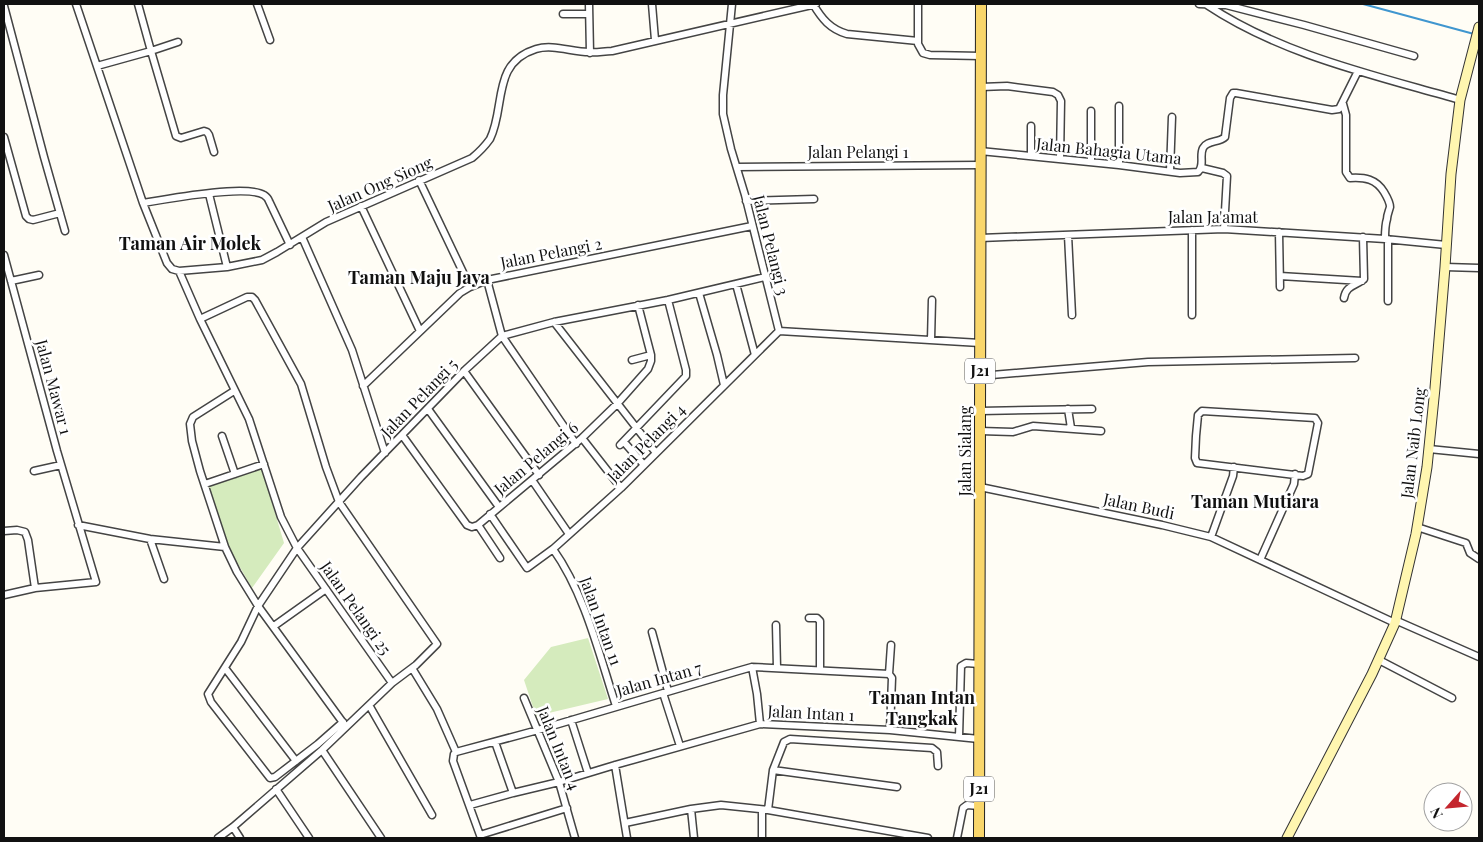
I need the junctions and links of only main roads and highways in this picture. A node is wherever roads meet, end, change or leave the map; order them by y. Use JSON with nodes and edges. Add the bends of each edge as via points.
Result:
{"nodes":[{"id":1,"x":981,"y":4,"type":"edge"},
{"id":2,"x":1479,"y":27,"type":"edge"},
{"id":3,"x":1478,"y":43,"type":"edge"},
{"id":4,"x":979,"y":838,"type":"edge"},
{"id":5,"x":1287,"y":838,"type":"edge"}],
"edges":[{"from":1,"to":4,"type":"main road","name":"Jalan Sialang","number":"J21"},
{"from":2,"to":3,"type":"main road","name":"Jalan Naib Long"},
{"from":3,"to":5,"type":"main road","name":"Jalan Naib Long","via":[[1460,100],[1429,449],[1417,527],[1395,621],[1379,660]]}]}
